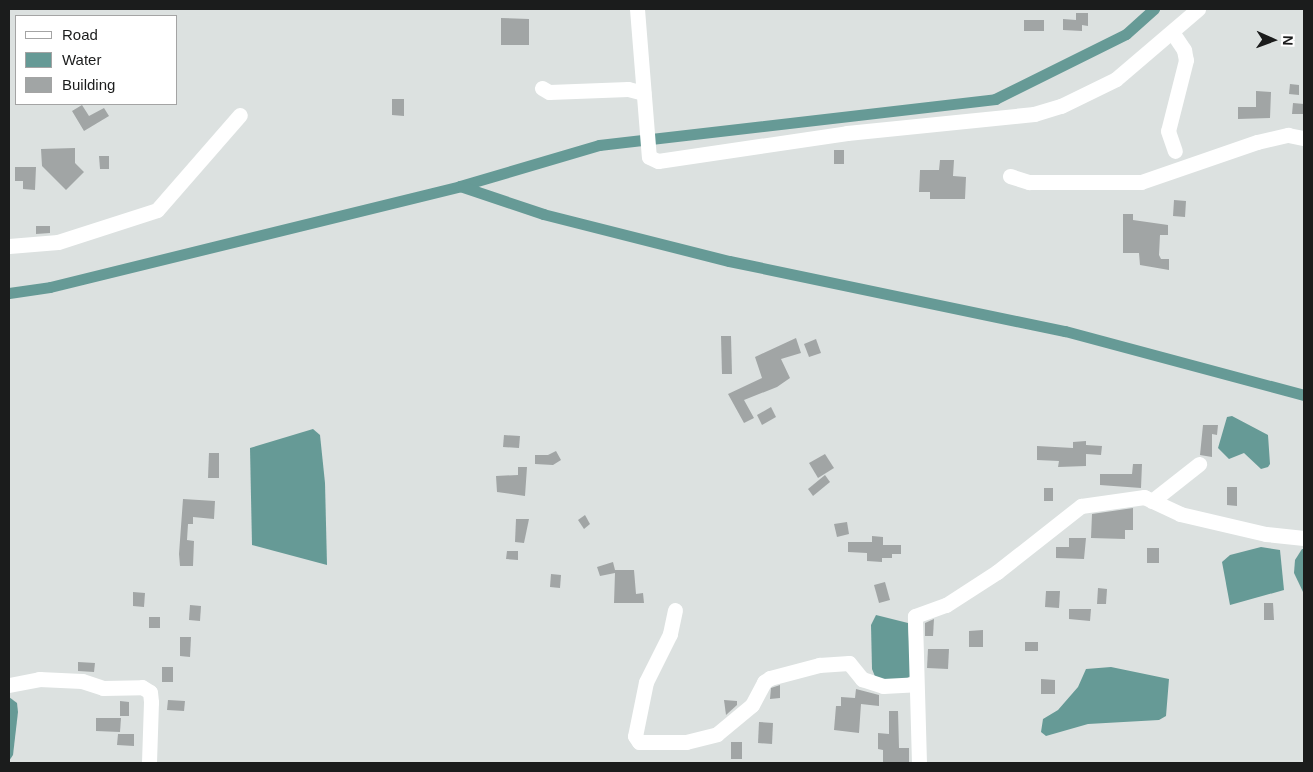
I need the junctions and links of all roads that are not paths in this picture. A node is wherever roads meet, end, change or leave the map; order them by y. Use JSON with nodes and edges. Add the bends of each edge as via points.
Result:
{"nodes":[{"id":1,"x":637,"y":9,"type":"edge"},
{"id":2,"x":1198,"y":9,"type":"edge"},
{"id":3,"x":1172,"y":32,"type":"junction"},
{"id":4,"x":542,"y":88,"type":"dead end"},
{"id":5,"x":644,"y":92,"type":"junction"},
{"id":6,"x":240,"y":115,"type":"dead end"},
{"id":7,"x":1304,"y":138,"type":"edge"},
{"id":8,"x":1175,"y":151,"type":"dead end"},
{"id":9,"x":1010,"y":176,"type":"dead end"},
{"id":10,"x":9,"y":246,"type":"edge"},
{"id":11,"x":1199,"y":464,"type":"dead end"},
{"id":12,"x":1152,"y":501,"type":"junction"},
{"id":13,"x":1304,"y":538,"type":"edge"},
{"id":14,"x":675,"y":610,"type":"dead end"},
{"id":15,"x":916,"y":684,"type":"junction"},
{"id":16,"x":9,"y":686,"type":"edge"},
{"id":17,"x":149,"y":763,"type":"edge"},
{"id":18,"x":919,"y":763,"type":"edge"}],
"edges":[{"from":1,"to":5,"type":"street"},
{"from":2,"to":3,"type":"street"},
{"from":3,"to":5,"type":"street","via":[[1116,79],[1061,106],[1034,114],[847,133],[658,161],[649,157]]},
{"from":3,"to":8,"type":"street","via":[[1186,54],[1186,67],[1168,131]]},
{"from":4,"to":5,"type":"street","via":[[549,92],[628,89]]},
{"from":6,"to":10,"type":"street","via":[[157,210],[58,242]]},
{"from":7,"to":9,"type":"street","via":[[1288,135],[1257,142],[1141,182],[1029,182]]},
{"from":11,"to":12,"type":"street"},
{"from":12,"to":13,"type":"street","via":[[1189,516],[1266,534]]},
{"from":12,"to":15,"type":"street","via":[[1144,497],[1121,498],[1081,506],[997,572],[946,605],[914,616]]},
{"from":14,"to":15,"type":"street","via":[[670,634],[646,682],[635,736],[639,742],[686,742],[716,734],[752,706],[770,678],[819,665],[849,663],[862,679],[883,686]]},
{"from":15,"to":18,"type":"street"},
{"from":16,"to":17,"type":"street","via":[[39,679],[82,681],[103,688],[142,687],[150,692],[152,702]]}]}
